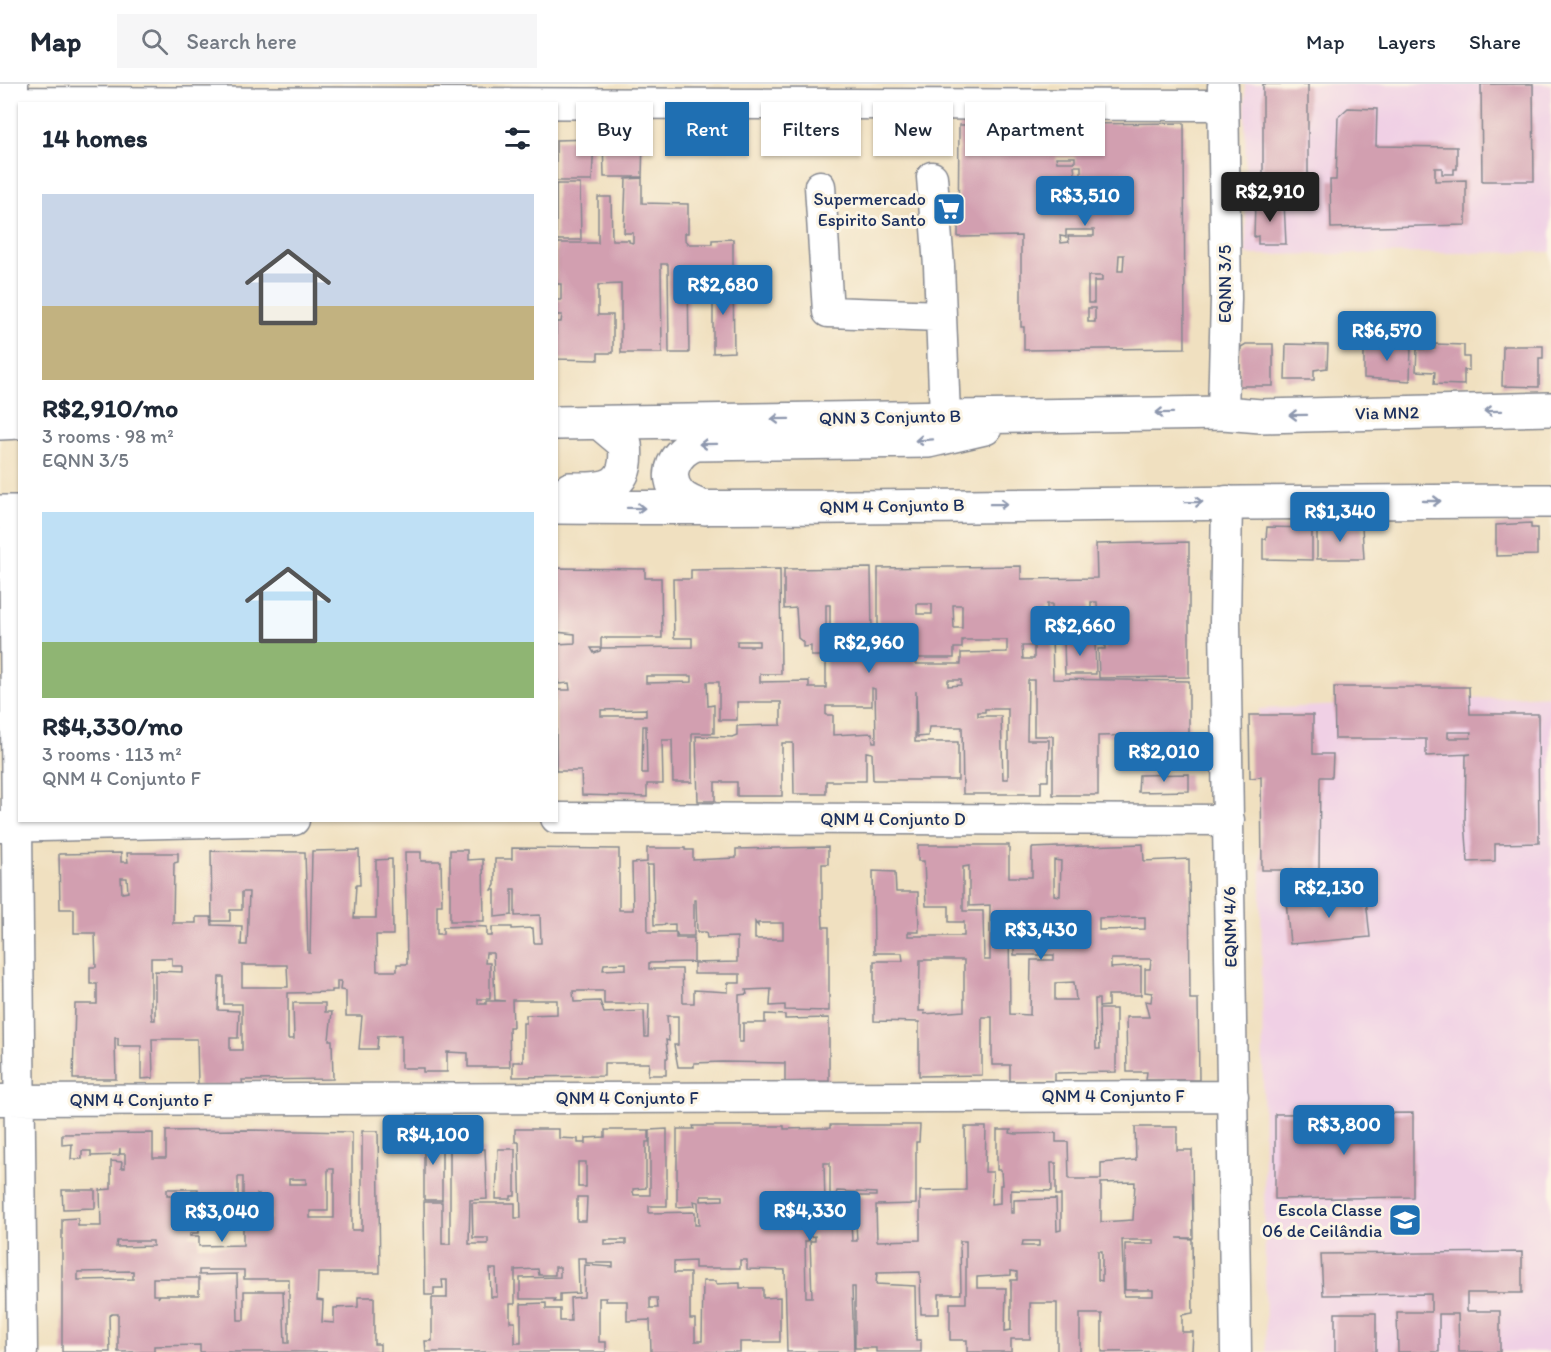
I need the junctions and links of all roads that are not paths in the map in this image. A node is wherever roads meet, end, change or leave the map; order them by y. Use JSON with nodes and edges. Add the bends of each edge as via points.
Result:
{"nodes":[{"id":1,"x":1223,"y":94,"type":"edge"},
{"id":2,"x":9,"y":96,"type":"edge"},
{"id":3,"x":932,"y":177,"type":"dead end"},
{"id":4,"x":820,"y":186,"type":"dead end"},
{"id":5,"x":941,"y":316,"type":"junction"},
{"id":6,"x":1551,"y":410,"type":"edge"},
{"id":7,"x":1223,"y":413,"type":"junction"},
{"id":8,"x":1043,"y":414,"type":"junction"},
{"id":9,"x":945,"y":415,"type":"junction"},
{"id":10,"x":9,"y":422,"type":"edge"},
{"id":11,"x":558,"y":423,"type":"edge"},
{"id":12,"x":600,"y":423,"type":"junction"},
{"id":13,"x":558,"y":489,"type":"edge"},
{"id":14,"x":1227,"y":501,"type":"junction"},
{"id":15,"x":1551,"y":501,"type":"edge"},
{"id":16,"x":558,"y":507,"type":"edge"},
{"id":17,"x":705,"y":508,"type":"junction"},
{"id":18,"x":11,"y":512,"type":"edge"},
{"id":19,"x":558,"y":818,"type":"edge"},
{"id":20,"x":1229,"y":820,"type":"junction"},
{"id":21,"x":213,"y":822,"type":"edge"},
{"id":22,"x":9,"y":827,"type":"edge"},
{"id":23,"x":1233,"y":1096,"type":"junction"},
{"id":24,"x":11,"y":1100,"type":"edge"},
{"id":25,"x":22,"y":1352,"type":"edge"},
{"id":26,"x":1236,"y":1352,"type":"edge"}],
"edges":[{"from":1,"to":2,"type":"street"},
{"from":1,"to":7,"type":"street","name":"EQNN 3/5","via":[[1227,298]]},
{"from":2,"to":10,"type":"street"},
{"from":3,"to":5,"type":"street"},
{"from":4,"to":5,"type":"street","via":[[828,312]]},
{"from":5,"to":9,"type":"street"},
{"from":6,"to":7,"type":"main road","name":"Via MN2","one_way":true,"via":[[1261,416]]},
{"from":7,"to":8,"type":"main road","name":"QNN 3 Conjunto B","one_way":true},
{"from":8,"to":9,"type":"main road","name":"QNN 3 Conjunto B"},
{"from":8,"to":17,"type":"main road","one_way":true,"via":[[929,441],[696,444],[680,451],[672,481],[679,495]]},
{"from":9,"to":12,"type":"main road","name":"QNN 3 Conjunto B","one_way":true},
{"from":11,"to":12,"type":"main road","name":"QNN 3 Conjunto B"},
{"from":12,"to":13,"type":"main road","via":[[625,444],[625,469],[611,486],[601,489]]},
{"from":14,"to":15,"type":"main road","one_way":true},
{"from":17,"to":14,"type":"main road","name":"QNM 4 Conjunto B","one_way":true},
{"from":14,"to":20,"type":"street","name":"EQNM 4/6"},
{"from":16,"to":17,"type":"main road","name":"QNM 4 Conjunto B","one_way":true},
{"from":18,"to":22,"type":"street"},
{"from":19,"to":20,"type":"street","name":"QNM 4 Conjunto D"},
{"from":20,"to":23,"type":"street","name":"EQNM 4/6"},
{"from":21,"to":22,"type":"street"},
{"from":22,"to":24,"type":"street"},
{"from":23,"to":24,"type":"street","name":"QNM 4 Conjunto F"},
{"from":23,"to":26,"type":"street","name":"EQNM 4/6"},
{"from":24,"to":25,"type":"street"}]}
